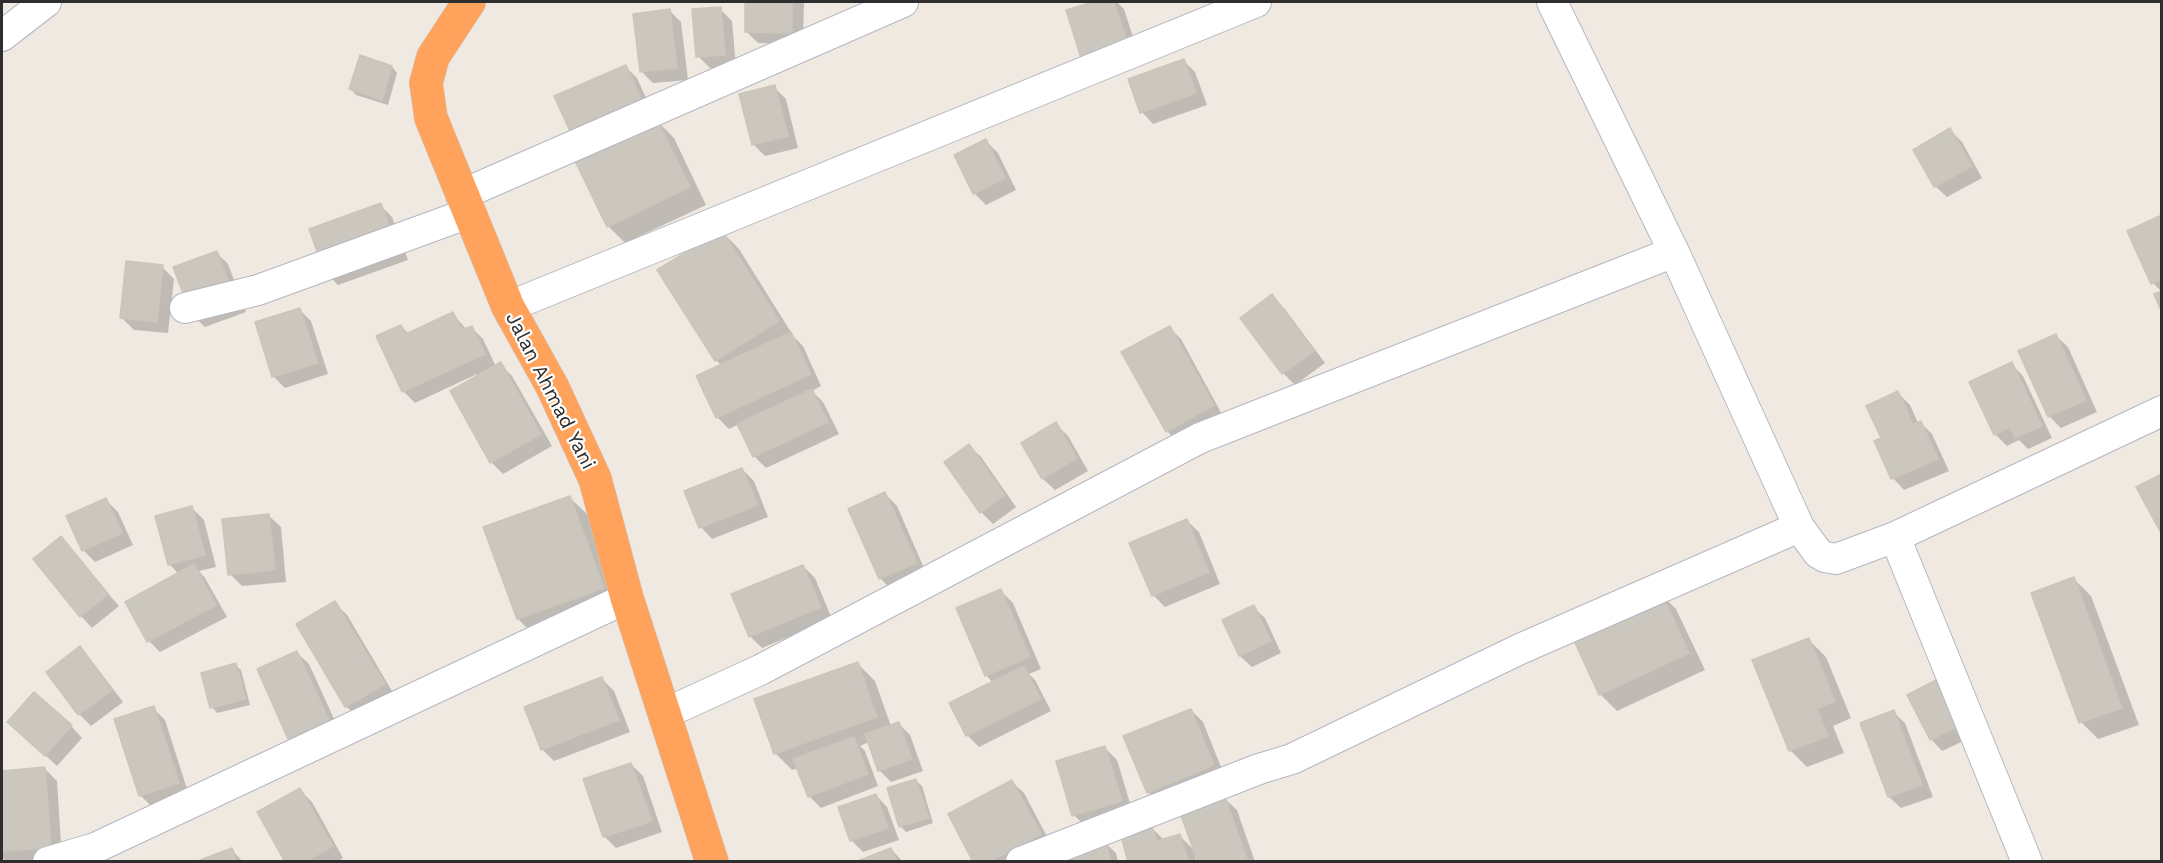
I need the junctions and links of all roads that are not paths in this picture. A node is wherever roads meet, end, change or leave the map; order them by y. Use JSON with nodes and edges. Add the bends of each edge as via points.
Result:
{"nodes":[{"id":1,"x":46,"y":2,"type":"edge"},
{"id":2,"x":470,"y":2,"type":"edge"},
{"id":3,"x":903,"y":2,"type":"edge"},
{"id":4,"x":1257,"y":2,"type":"edge"},
{"id":5,"x":1551,"y":2,"type":"edge"},
{"id":6,"x":2,"y":36,"type":"edge"},
{"id":7,"x":465,"y":204,"type":"junction"},
{"id":8,"x":1674,"y":252,"type":"junction"},
{"id":9,"x":508,"y":307,"type":"junction"},
{"id":10,"x":185,"y":308,"type":"dead end"},
{"id":11,"x":2162,"y":411,"type":"edge"},
{"id":12,"x":1799,"y":527,"type":"junction"},
{"id":13,"x":1896,"y":537,"type":"junction"},
{"id":14,"x":627,"y":598,"type":"junction"},
{"id":15,"x":664,"y":714,"type":"junction"},
{"id":16,"x":97,"y":855,"type":"edge"},
{"id":17,"x":48,"y":861,"type":"edge"},
{"id":18,"x":712,"y":861,"type":"edge"},
{"id":19,"x":1021,"y":861,"type":"edge"},
{"id":20,"x":2027,"y":861,"type":"edge"}],
"edges":[{"from":1,"to":6,"type":"street"},
{"from":2,"to":7,"type":"highway","name":"Jalan Ahmad Yani","via":[[433,57],[426,83],[431,118]]},
{"from":3,"to":7,"type":"street"},
{"from":4,"to":9,"type":"street"},
{"from":5,"to":8,"type":"street"},
{"from":7,"to":9,"type":"highway","name":"Jalan Ahmad Yani"},
{"from":7,"to":10,"type":"street","via":[[258,290]]},
{"from":8,"to":12,"type":"street"},
{"from":8,"to":15,"type":"street","via":[[1200,438],[760,670]]},
{"from":9,"to":14,"type":"highway","name":"Jalan Ahmad Yani","via":[[552,386],[595,479]]},
{"from":11,"to":13,"type":"street"},
{"from":12,"to":13,"type":"street","via":[[1818,553],[1836,559]]},
{"from":12,"to":19,"type":"street","via":[[1520,649],[1292,759]]},
{"from":13,"to":20,"type":"street"},
{"from":14,"to":15,"type":"highway","name":"Jalan Ahmad Yani"},
{"from":14,"to":16,"type":"street"},
{"from":15,"to":18,"type":"highway","name":"Jalan Ahmad Yani"},
{"from":16,"to":17,"type":"street"}]}
